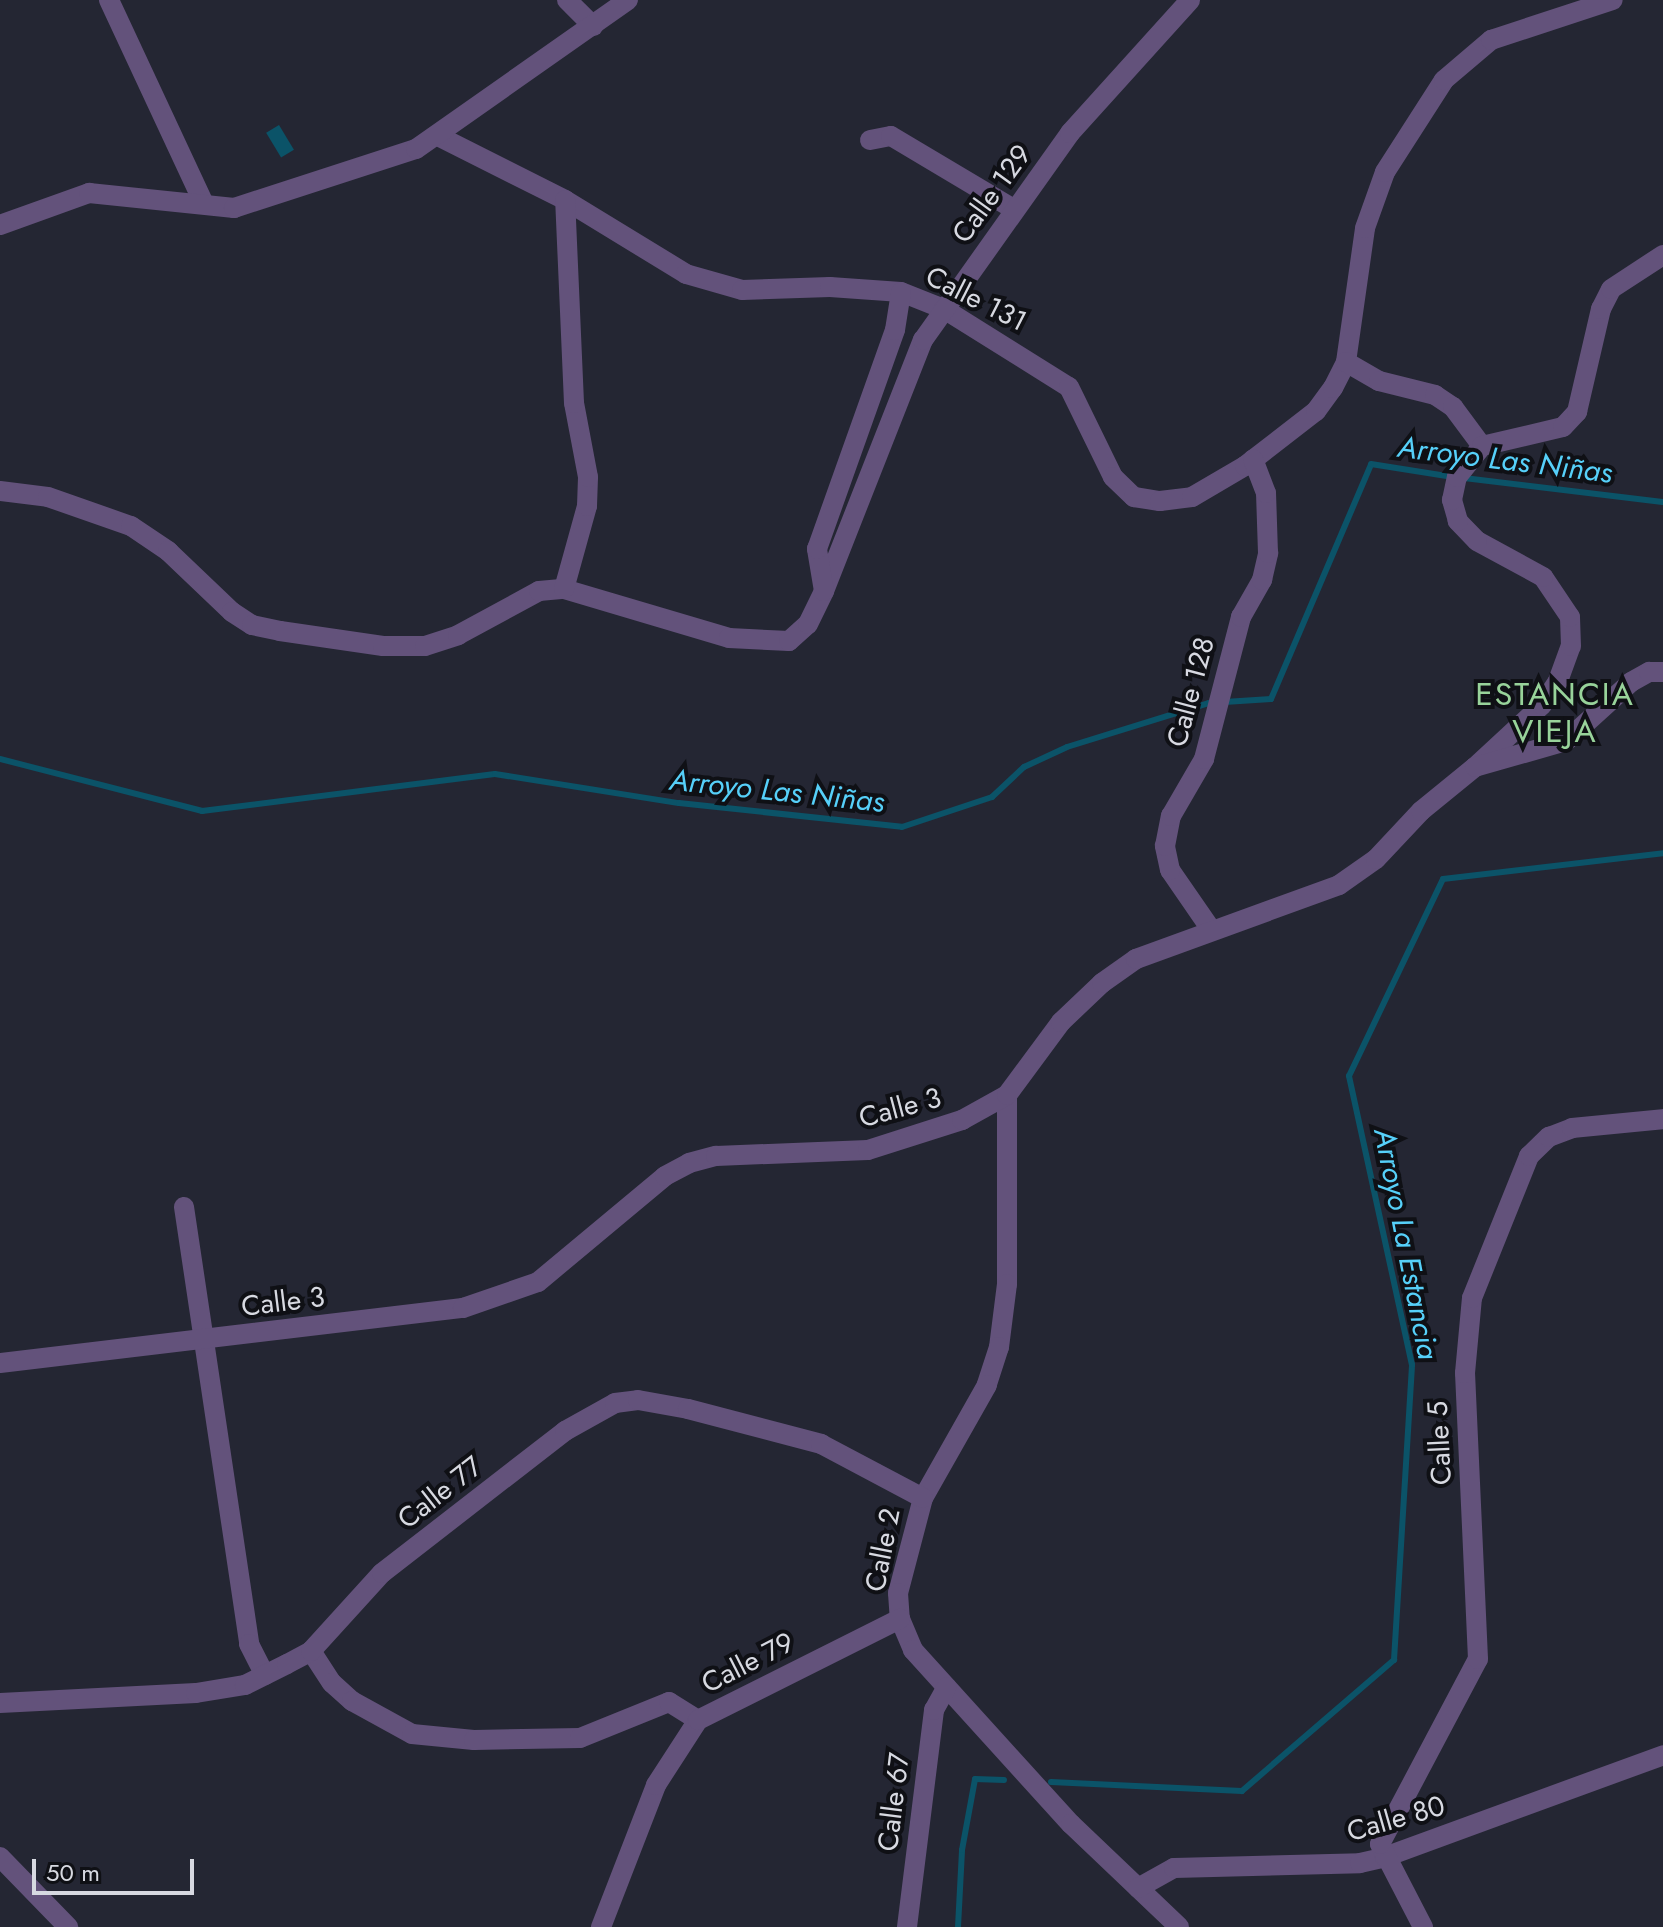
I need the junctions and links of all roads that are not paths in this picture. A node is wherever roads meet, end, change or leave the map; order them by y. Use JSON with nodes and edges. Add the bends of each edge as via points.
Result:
{"nodes":[{"id":1,"x":109,"y":0,"type":"edge"},
{"id":2,"x":567,"y":0,"type":"edge"},
{"id":3,"x":628,"y":0,"type":"edge"},
{"id":4,"x":1190,"y":0,"type":"edge"},
{"id":5,"x":1613,"y":0,"type":"edge"},
{"id":6,"x":593,"y":26,"type":"junction"},
{"id":7,"x":440,"y":137,"type":"junction"},
{"id":8,"x":870,"y":140,"type":"dead end"},
{"id":9,"x":565,"y":200,"type":"junction"},
{"id":10,"x":204,"y":204,"type":"junction"},
{"id":11,"x":1015,"y":210,"type":"junction"},
{"id":12,"x":0,"y":225,"type":"edge"},
{"id":13,"x":1663,"y":255,"type":"edge"},
{"id":14,"x":901,"y":292,"type":"junction"},
{"id":15,"x":944,"y":309,"type":"junction"},
{"id":16,"x":1346,"y":362,"type":"junction"},
{"id":17,"x":1482,"y":446,"type":"junction"},
{"id":18,"x":1253,"y":459,"type":"junction"},
{"id":19,"x":0,"y":491,"type":"edge"},
{"id":20,"x":564,"y":589,"type":"junction"},
{"id":21,"x":824,"y":591,"type":"junction"},
{"id":22,"x":1663,"y":672,"type":"edge"},
{"id":23,"x":1475,"y":767,"type":"junction"},
{"id":24,"x":1210,"y":928,"type":"junction"},
{"id":25,"x":1007,"y":1095,"type":"junction"},
{"id":26,"x":1663,"y":1119,"type":"edge"},
{"id":27,"x":184,"y":1207,"type":"dead end"},
{"id":28,"x":207,"y":1340,"type":"junction"},
{"id":29,"x":0,"y":1363,"type":"edge"},
{"id":30,"x":923,"y":1498,"type":"junction"},
{"id":31,"x":900,"y":1619,"type":"junction"},
{"id":32,"x":311,"y":1651,"type":"junction"},
{"id":33,"x":265,"y":1675,"type":"junction"},
{"id":34,"x":947,"y":1687,"type":"junction"},
{"id":35,"x":0,"y":1703,"type":"edge"},
{"id":36,"x":698,"y":1720,"type":"junction"},
{"id":37,"x":1663,"y":1755,"type":"edge"},
{"id":38,"x":0,"y":1857,"type":"edge"},
{"id":39,"x":1385,"y":1857,"type":"junction"},
{"id":40,"x":1138,"y":1888,"type":"junction"},
{"id":41,"x":68,"y":1927,"type":"edge"},
{"id":42,"x":601,"y":1927,"type":"edge"},
{"id":43,"x":907,"y":1927,"type":"edge"},
{"id":44,"x":1179,"y":1927,"type":"edge"},
{"id":45,"x":1423,"y":1927,"type":"edge"}],
"edges":[{"from":1,"to":10,"type":"street"},
{"from":2,"to":6,"type":"street"},
{"from":3,"to":6,"type":"street"},
{"from":4,"to":11,"type":"street","name":"Calle 129","via":[[1070,133]]},
{"from":5,"to":16,"type":"street","via":[[1491,40],[1444,80],[1391,160],[1365,228]]},
{"from":6,"to":7,"type":"street"},
{"from":7,"to":9,"type":"street","name":"Calle 131"},
{"from":7,"to":10,"type":"street","via":[[257,203],[234,208]]},
{"from":8,"to":11,"type":"street","via":[[891,136]]},
{"from":9,"to":14,"type":"street","name":"Calle 131","via":[[686,274],[742,290],[830,287]]},
{"from":9,"to":20,"type":"street","via":[[574,403],[588,477],[587,506]]},
{"from":10,"to":12,"type":"street","via":[[89,193]]},
{"from":11,"to":15,"type":"street","name":"Calle 129"},
{"from":13,"to":17,"type":"street","via":[[1611,289],[1601,309],[1577,412],[1563,427]]},
{"from":14,"to":15,"type":"street","name":"Calle 131"},
{"from":14,"to":21,"type":"street","via":[[895,330],[817,549]]},
{"from":15,"to":18,"type":"street","name":"Calle 131","via":[[1069,387],[1113,477],[1134,497],[1192,497]]},
{"from":15,"to":21,"type":"street","name":"Calle 129","via":[[923,340]]},
{"from":16,"to":17,"type":"street","via":[[1379,381],[1435,395],[1453,407]]},
{"from":16,"to":18,"type":"street","name":"Calle 131","via":[[1316,411]]},
{"from":17,"to":23,"type":"street","via":[[1457,477],[1452,500],[1458,521],[1477,541],[1543,577],[1558,593],[1570,617],[1571,646],[1542,705]]},
{"from":18,"to":24,"type":"street","name":"Calle 128","via":[[1266,493],[1268,553],[1262,580],[1241,617],[1204,759],[1171,816],[1165,846],[1170,870]]},
{"from":19,"to":20,"type":"street","via":[[48,497],[131,526],[168,551],[232,612],[252,625],[280,631],[383,646],[425,646],[458,635],[539,591]]},
{"from":20,"to":21,"type":"street","name":"Calle 129","via":[[729,638],[772,644],[789,641],[808,624]]},
{"from":22,"to":23,"type":"street","name":"Calle 3","via":[[1649,672],[1631,682],[1566,741]]},
{"from":23,"to":24,"type":"street","name":"Calle 3","via":[[1421,811],[1376,859],[1339,885]]},
{"from":24,"to":25,"type":"street","name":"Calle 3","via":[[1136,959],[1102,983],[1061,1022]]},
{"from":25,"to":28,"type":"street","name":"Calle 3","via":[[962,1120],[868,1150],[716,1156],[689,1163],[665,1176],[538,1282],[509,1296],[463,1308]]},
{"from":25,"to":30,"type":"street","name":"Calle 2","via":[[1007,1284],[999,1347],[987,1385]]},
{"from":26,"to":39,"type":"street","name":"Calle 5","via":[[1572,1128],[1549,1137],[1517,1175],[1472,1298],[1467,1339],[1478,1659],[1384,1829],[1380,1844]]},
{"from":27,"to":28,"type":"street"},
{"from":28,"to":29,"type":"street","name":"Calle 3"},
{"from":28,"to":33,"type":"street","via":[[249,1644]]},
{"from":30,"to":31,"type":"street","name":"Calle 2","via":[[898,1593]]},
{"from":30,"to":32,"type":"street","name":"Calle 77","via":[[821,1444],[688,1409],[638,1400],[615,1403],[565,1431],[382,1573]]},
{"from":31,"to":34,"type":"street","name":"Calle 2","via":[[913,1650]]},
{"from":31,"to":36,"type":"street","name":"Calle 79"},
{"from":32,"to":33,"type":"street","name":"Calle 77"},
{"from":32,"to":36,"type":"street","via":[[332,1683],[352,1701],[412,1734],[474,1740],[580,1738],[669,1702]]},
{"from":33,"to":35,"type":"street","name":"Calle 77","via":[[245,1685],[196,1693]]},
{"from":34,"to":40,"type":"street","name":"Calle 2","via":[[1071,1824]]},
{"from":34,"to":43,"type":"street","name":"Calle 67","via":[[934,1710]]},
{"from":36,"to":42,"type":"street","name":"Calle 79","via":[[656,1785]]},
{"from":37,"to":39,"type":"street","name":"Calle 80"},
{"from":38,"to":41,"type":"street"},
{"from":39,"to":40,"type":"street","name":"Calle 80","via":[[1360,1863],[1174,1868]]},
{"from":39,"to":45,"type":"street"},
{"from":40,"to":44,"type":"street","name":"Calle 2"}]}
